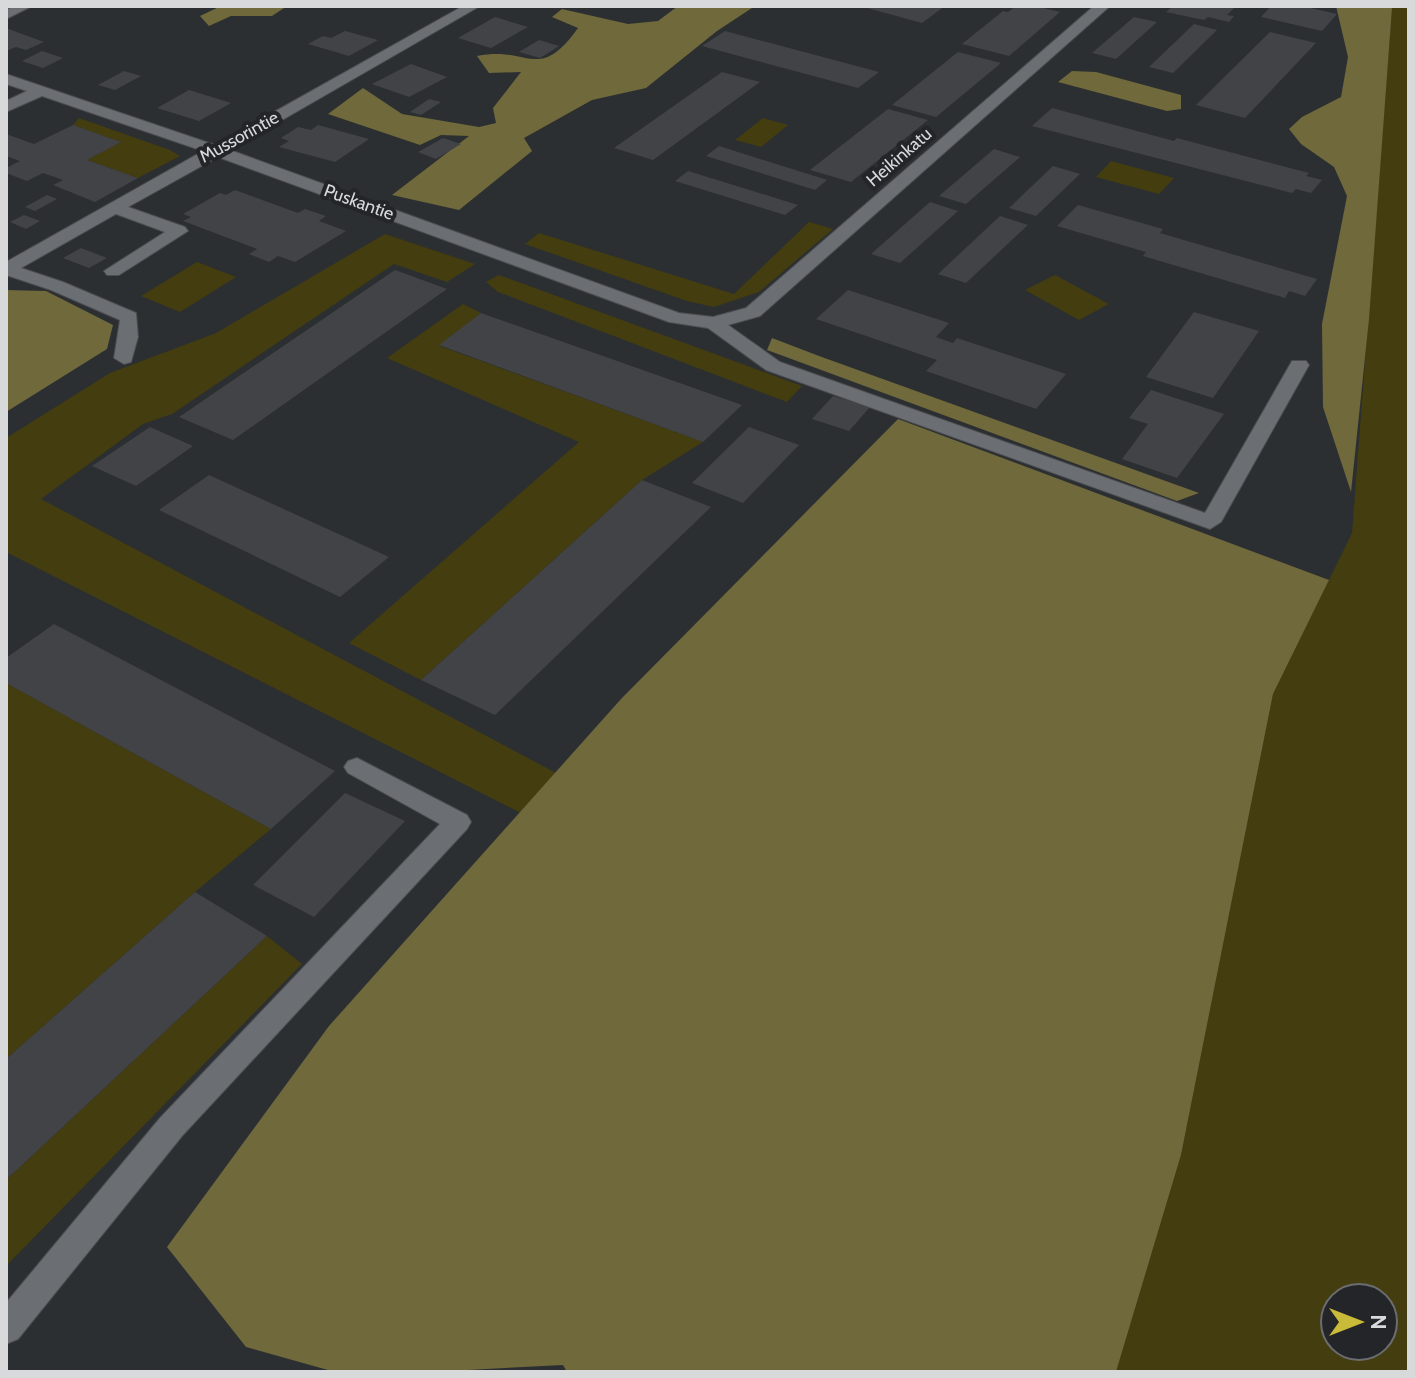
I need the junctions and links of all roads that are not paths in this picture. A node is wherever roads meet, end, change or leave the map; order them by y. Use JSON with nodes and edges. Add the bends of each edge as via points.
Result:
{"nodes":[{"id":1,"x":25,"y":6,"type":"edge"},
{"id":2,"x":473,"y":6,"type":"edge"},
{"id":3,"x":1103,"y":6,"type":"edge"},
{"id":4,"x":6,"y":15,"type":"edge"},
{"id":5,"x":6,"y":79,"type":"edge"},
{"id":6,"x":41,"y":91,"type":"junction"},
{"id":7,"x":6,"y":107,"type":"edge"},
{"id":8,"x":215,"y":150,"type":"junction"},
{"id":9,"x":114,"y":208,"type":"junction"},
{"id":10,"x":6,"y":269,"type":"edge"},
{"id":11,"x":113,"y":271,"type":"dead end"},
{"id":12,"x":713,"y":323,"type":"junction"},
{"id":13,"x":124,"y":358,"type":"dead end"},
{"id":14,"x":1299,"y":365,"type":"dead end"},
{"id":15,"x":357,"y":767,"type":"dead end"},
{"id":16,"x":6,"y":1328,"type":"edge"}],
"edges":[{"from":1,"to":4,"type":"street"},
{"from":2,"to":8,"type":"street","name":"Mussorintie"},
{"from":3,"to":12,"type":"street","name":"Heikinkatu","via":[[753,312]]},
{"from":5,"to":6,"type":"street","name":"Puskantie"},
{"from":6,"to":7,"type":"street"},
{"from":6,"to":8,"type":"street","name":"Puskantie"},
{"from":8,"to":9,"type":"street","name":"Mussorintie"},
{"from":8,"to":12,"type":"street","name":"Puskantie","via":[[676,318]]},
{"from":9,"to":10,"type":"street","name":"Mussorintie"},
{"from":9,"to":11,"type":"street","via":[[179,231]]},
{"from":10,"to":13,"type":"street","via":[[129,317]]},
{"from":12,"to":14,"type":"street","via":[[773,366],[1210,522]]},
{"from":15,"to":16,"type":"street","via":[[458,822],[171,1127]]}]}
